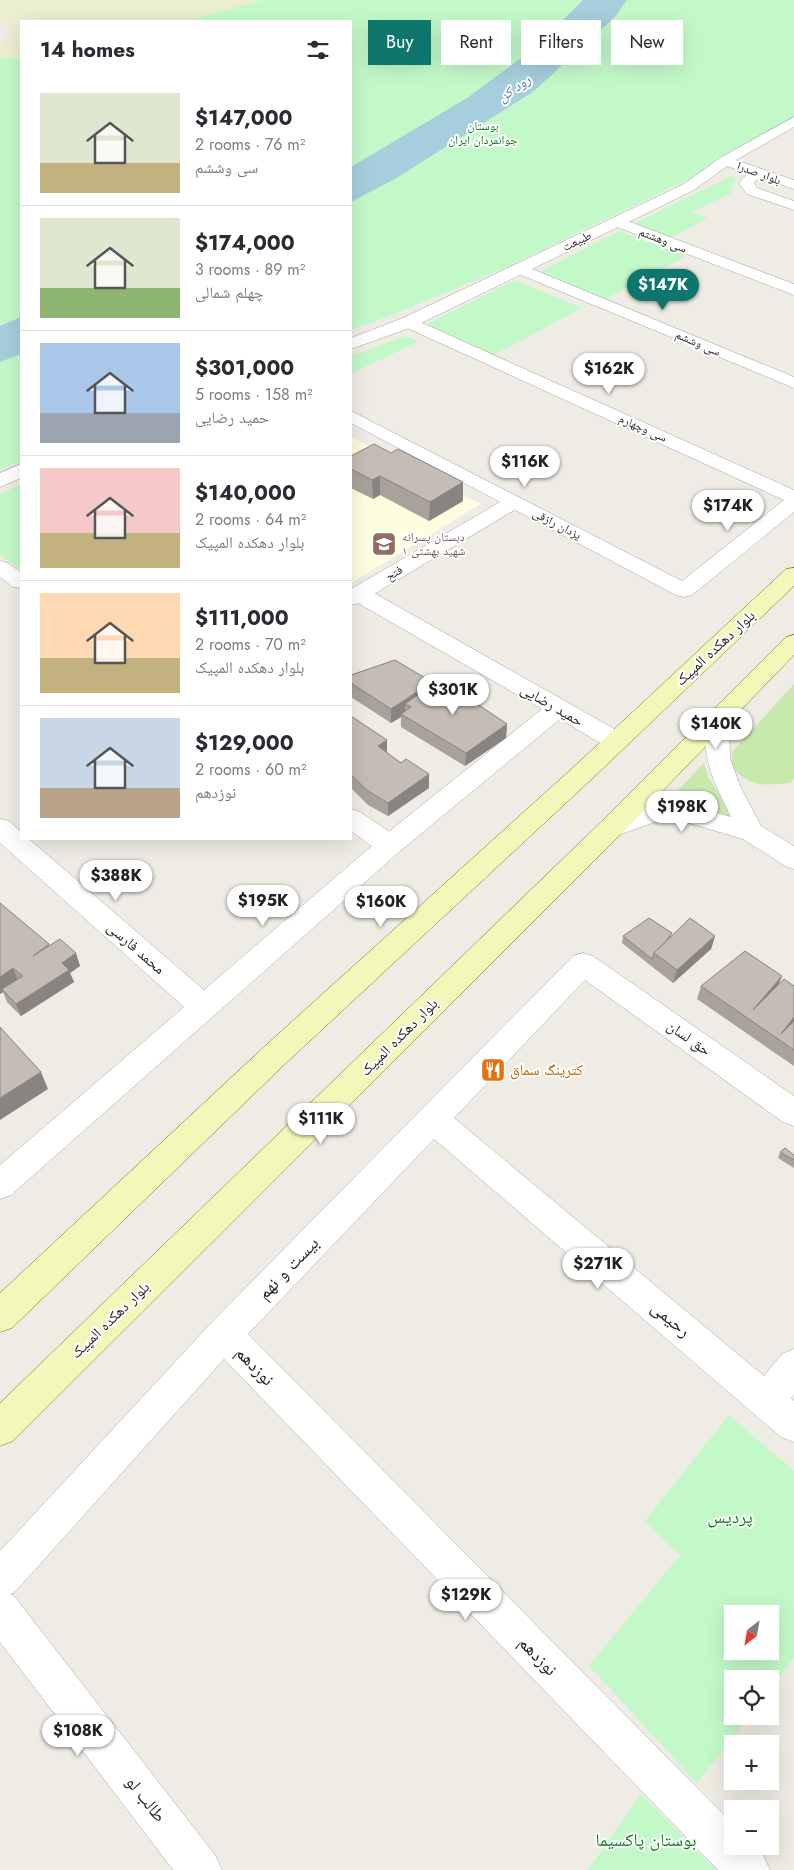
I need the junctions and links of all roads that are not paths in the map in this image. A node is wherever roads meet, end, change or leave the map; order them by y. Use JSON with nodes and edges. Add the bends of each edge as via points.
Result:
{"nodes":[{"id":1,"x":794,"y":121,"type":"edge"},
{"id":2,"x":741,"y":151,"type":"junction"},
{"id":3,"x":759,"y":157,"type":"dead end"},
{"id":4,"x":725,"y":160,"type":"junction"},
{"id":5,"x":756,"y":173,"type":"junction"},
{"id":6,"x":794,"y":185,"type":"edge"},
{"id":7,"x":794,"y":206,"type":"edge"},
{"id":8,"x":617,"y":222,"type":"junction"},
{"id":9,"x":520,"y":269,"type":"junction"},
{"id":10,"x":794,"y":290,"type":"edge"},
{"id":11,"x":409,"y":322,"type":"junction"},
{"id":12,"x":352,"y":344,"type":"edge"},
{"id":13,"x":794,"y":383,"type":"edge"},
{"id":14,"x":352,"y":417,"type":"edge"},
{"id":15,"x":20,"y":471,"type":"edge"},
{"id":16,"x":0,"y":481,"type":"edge"},
{"id":17,"x":794,"y":497,"type":"edge"},
{"id":18,"x":514,"y":502,"type":"junction"},
{"id":19,"x":794,"y":502,"type":"edge"},
{"id":20,"x":0,"y":567,"type":"edge"},
{"id":21,"x":794,"y":574,"type":"edge"},
{"id":22,"x":20,"y":581,"type":"edge"},
{"id":23,"x":355,"y":596,"type":"edge"},
{"id":24,"x":794,"y":642,"type":"edge"},
{"id":25,"x":558,"y":708,"type":"junction"},
{"id":26,"x":717,"y":720,"type":"junction"},
{"id":27,"x":616,"y":741,"type":"junction"},
{"id":28,"x":352,"y":819,"type":"edge"},
{"id":29,"x":0,"y":828,"type":"edge"},
{"id":30,"x":610,"y":829,"type":"junction"},
{"id":31,"x":752,"y":832,"type":"junction"},
{"id":32,"x":390,"y":845,"type":"junction"},
{"id":33,"x":794,"y":859,"type":"edge"},
{"id":34,"x":584,"y":964,"type":"joint"},
{"id":35,"x":204,"y":1008,"type":"junction"},
{"id":36,"x":794,"y":1113,"type":"edge"},
{"id":37,"x":433,"y":1118,"type":"junction"},
{"id":38,"x":0,"y":1184,"type":"edge"},
{"id":39,"x":0,"y":1316,"type":"edge"},
{"id":40,"x":224,"y":1334,"type":"junction"},
{"id":41,"x":794,"y":1366,"type":"edge"},
{"id":42,"x":767,"y":1401,"type":"junction"},
{"id":43,"x":794,"y":1424,"type":"edge"},
{"id":44,"x":0,"y":1428,"type":"edge"},
{"id":45,"x":0,"y":1579,"type":"edge"},
{"id":46,"x":0,"y":1610,"type":"edge"},
{"id":47,"x":200,"y":1870,"type":"edge"},
{"id":48,"x":748,"y":1870,"type":"edge"}],
"edges":[{"from":1,"to":2,"type":"street","name":"طبیعت"},
{"from":2,"to":3,"type":"street","name":"بلوار صدرا"},
{"from":2,"to":4,"type":"street","name":"طبیعت"},
{"from":4,"to":5,"type":"street","name":"بلوار صدرا"},
{"from":4,"to":8,"type":"street","name":"طبیعت","via":[[689,187]]},
{"from":5,"to":6,"type":"street","name":"بلوار صدرا"},
{"from":5,"to":7,"type":"street","via":[[746,183],[752,191]]},
{"from":8,"to":9,"type":"street","name":"طبیعت"},
{"from":8,"to":10,"type":"street","name":"سی وهشتم"},
{"from":9,"to":11,"type":"street","name":"طبیعت"},
{"from":9,"to":13,"type":"street","name":"سی وششم"},
{"from":11,"to":12,"type":"street","name":"طبیعت"},
{"from":11,"to":17,"type":"street","name":"سی وچهارم"},
{"from":14,"to":18,"type":"street","name":"یزدان رازقی"},
{"from":15,"to":16,"type":"street"},
{"from":18,"to":19,"type":"street","name":"یزدان رازقی","via":[[684,590]]},
{"from":18,"to":23,"type":"street","name":"فتح"},
{"from":20,"to":22,"type":"street"},
{"from":21,"to":27,"type":"main road","name":"بلوار دهکده المپیک"},
{"from":23,"to":25,"type":"street","name":"حمید رضایی"},
{"from":24,"to":26,"type":"main road","name":"بلوار دهکده المپیک"},
{"from":25,"to":27,"type":"street","name":"حمید رضایی"},
{"from":25,"to":32,"type":"street"},
{"from":26,"to":30,"type":"main road","name":"بلوار دهکده المپیک"},
{"from":26,"to":31,"type":"street","via":[[718,758],[728,786]]},
{"from":27,"to":39,"type":"main road","name":"بلوار دهکده المپیک","via":[[275,1055]]},
{"from":28,"to":32,"type":"street"},
{"from":29,"to":35,"type":"street","name":"محمد فارسی"},
{"from":30,"to":31,"type":"street","via":[[653,813],[682,812]]},
{"from":30,"to":44,"type":"main road","name":"بلوار دهکده المپیک"},
{"from":31,"to":33,"type":"street"},
{"from":32,"to":35,"type":"street"},
{"from":34,"to":36,"type":"street","name":"حق لسان"},
{"from":34,"to":37,"type":"street","name":"بیست و نهم"},
{"from":35,"to":38,"type":"street"},
{"from":37,"to":40,"type":"street","name":"بیست و نهم"},
{"from":37,"to":42,"type":"street","name":"رحیمی"},
{"from":40,"to":45,"type":"street","name":"بیست و نهم"},
{"from":40,"to":48,"type":"street","name":"نوزدهم"},
{"from":41,"to":42,"type":"street"},
{"from":42,"to":43,"type":"street","name":"رحیمی"},
{"from":46,"to":47,"type":"street","name":"طالب لو"}]}
